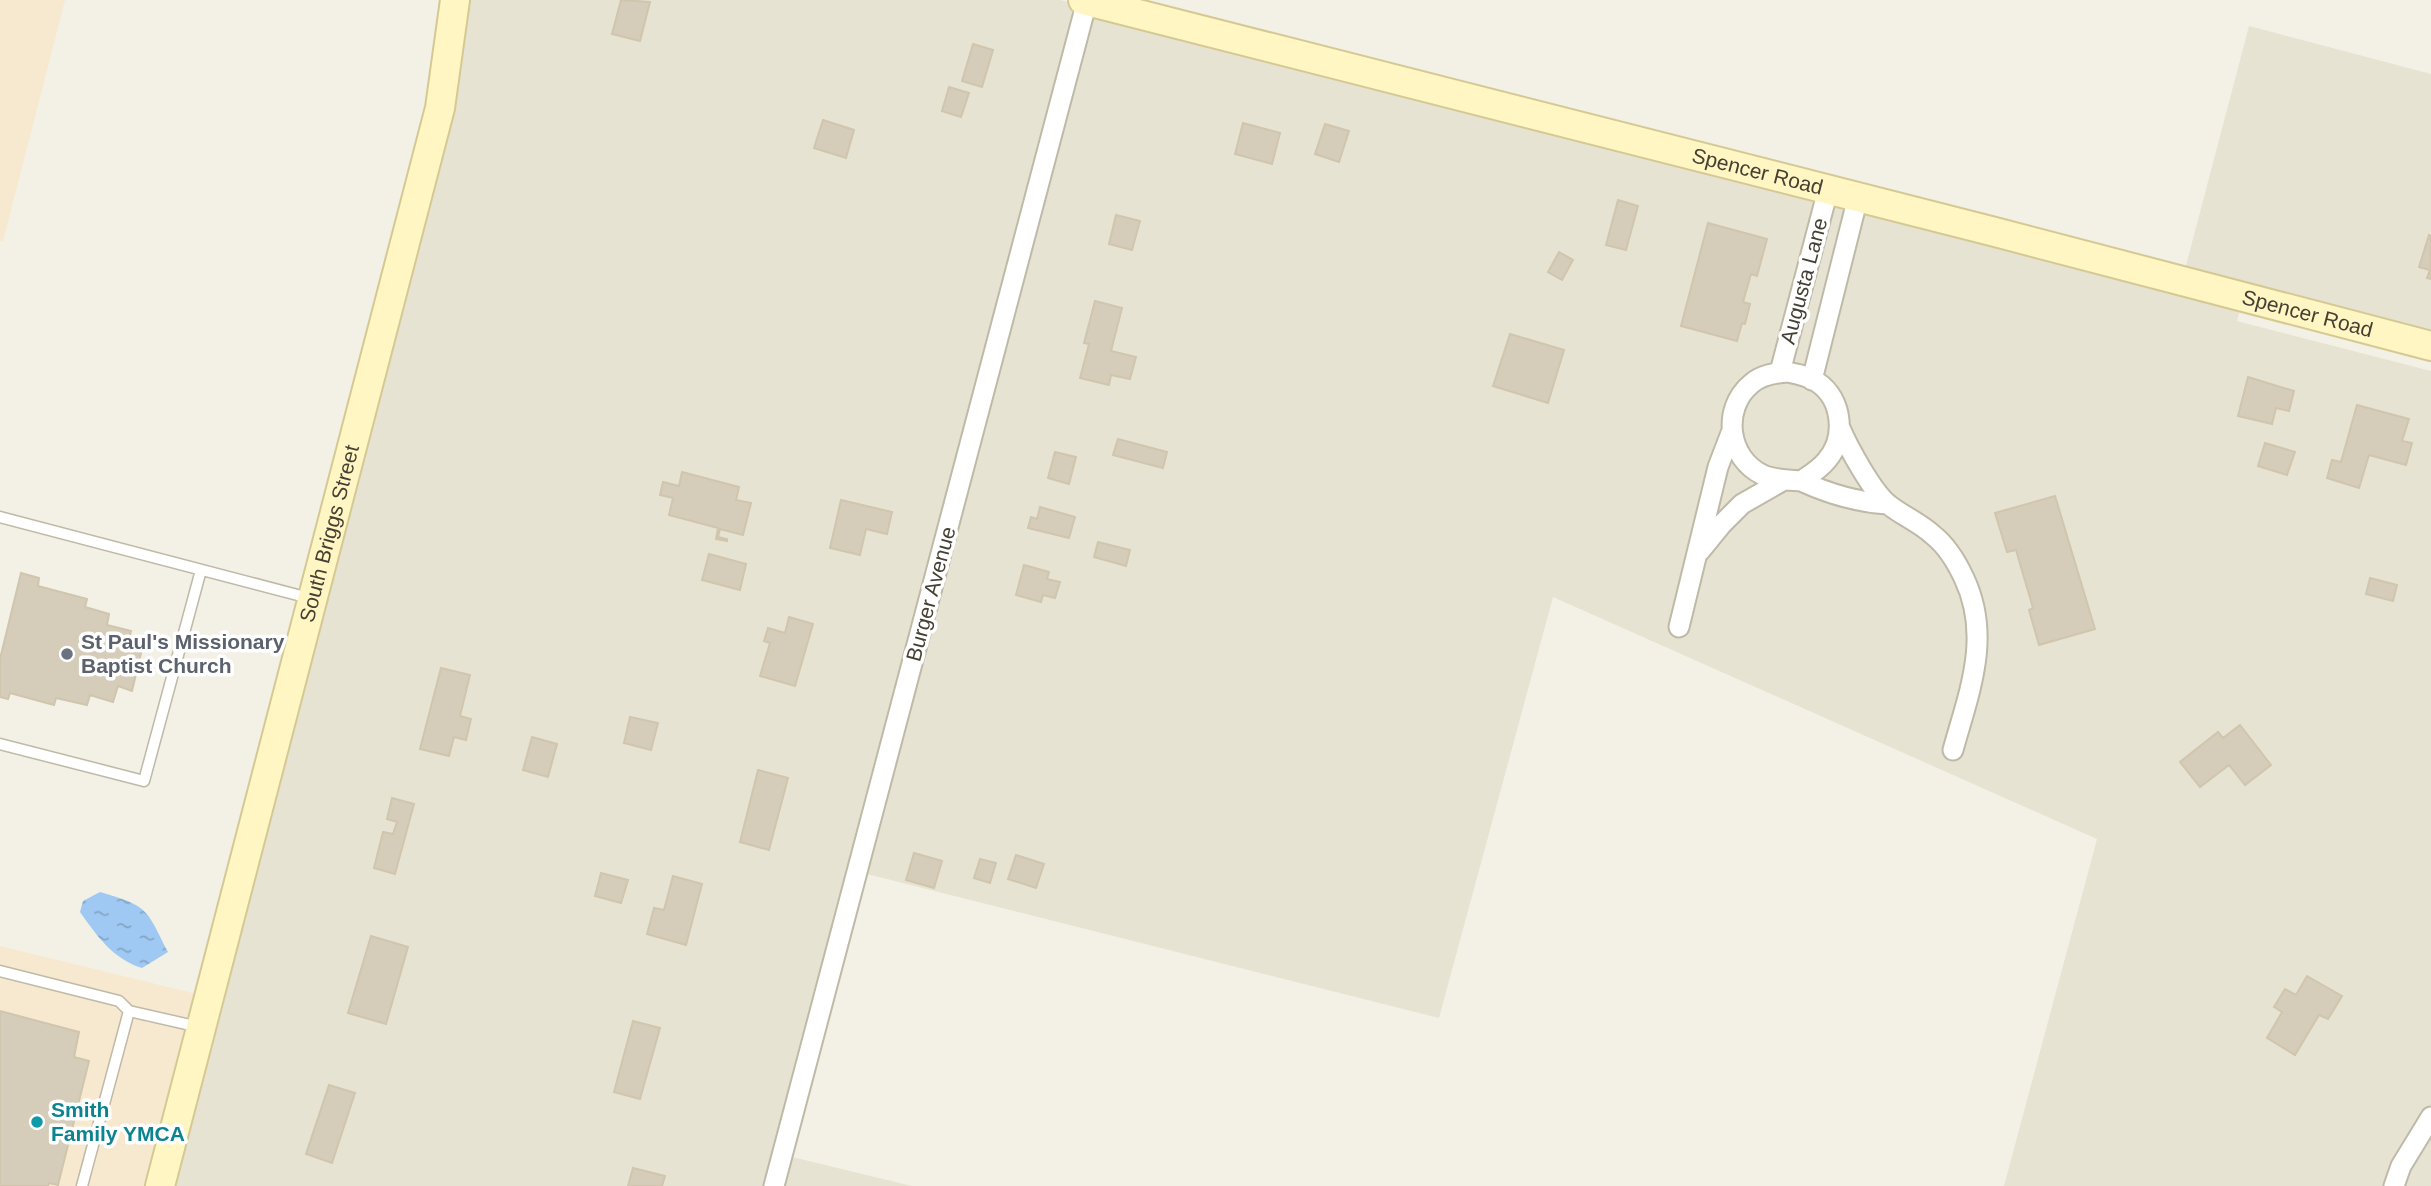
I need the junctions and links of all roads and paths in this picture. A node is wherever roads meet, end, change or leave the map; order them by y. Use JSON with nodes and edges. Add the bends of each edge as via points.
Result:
{"nodes":[{"id":1,"x":455,"y":0,"type":"edge"},
{"id":2,"x":1085,"y":1,"type":"edge"},
{"id":3,"x":1828,"y":190,"type":"junction"},
{"id":4,"x":1858,"y":197,"type":"junction"},
{"id":5,"x":2431,"y":346,"type":"edge"},
{"id":6,"x":1780,"y":372,"type":"junction"},
{"id":7,"x":1812,"y":380,"type":"junction"},
{"id":8,"x":1840,"y":428,"type":"junction"},
{"id":9,"x":1731,"y":433,"type":"junction"},
{"id":10,"x":1792,"y":480,"type":"junction"},
{"id":11,"x":1887,"y":504,"type":"junction"},
{"id":12,"x":0,"y":517,"type":"edge"},
{"id":13,"x":1699,"y":552,"type":"junction"},
{"id":14,"x":201,"y":570,"type":"junction"},
{"id":15,"x":313,"y":599,"type":"junction"},
{"id":16,"x":1679,"y":627,"type":"dead end"},
{"id":17,"x":0,"y":744,"type":"edge"},
{"id":18,"x":1953,"y":751,"type":"dead end"},
{"id":19,"x":0,"y":971,"type":"edge"},
{"id":20,"x":129,"y":1011,"type":"junction"},
{"id":21,"x":203,"y":1028,"type":"junction"},
{"id":22,"x":2431,"y":1117,"type":"edge"},
{"id":23,"x":82,"y":1186,"type":"edge"},
{"id":24,"x":160,"y":1186,"type":"edge"},
{"id":25,"x":774,"y":1186,"type":"edge"},
{"id":26,"x":2393,"y":1186,"type":"edge"}],
"edges":[{"from":1,"to":15,"type":"street","name":"South Briggs Street","via":[[440,108]]},
{"from":2,"to":3,"type":"street","name":"Spencer Road"},
{"from":2,"to":25,"type":"street","name":"Burger Avenue"},
{"from":3,"to":4,"type":"street","name":"Spencer Road"},
{"from":3,"to":6,"type":"street","name":"Augusta Lane"},
{"from":4,"to":5,"type":"street","name":"Spencer Road"},
{"from":4,"to":7,"type":"street","name":"Augusta Lane"},
{"from":6,"to":7,"type":"street"},
{"from":6,"to":9,"type":"street","via":[[1752,383],[1739,397]]},
{"from":7,"to":8,"type":"street","via":[[1831,396]]},
{"from":8,"to":10,"type":"street","via":[[1828,460]]},
{"from":8,"to":11,"type":"street","via":[[1851,454]]},
{"from":9,"to":10,"type":"street","via":[[1749,466],[1765,476]]},
{"from":9,"to":13,"type":"street","via":[[1718,467]]},
{"from":10,"to":11,"type":"street","via":[[1860,502]]},
{"from":10,"to":13,"type":"street","via":[[1742,505]]},
{"from":11,"to":18,"type":"street","via":[[1936,537],[1956,561],[1971,592],[1978,623],[1978,657]]},
{"from":12,"to":14,"type":"lane"},
{"from":13,"to":16,"type":"street"},
{"from":14,"to":15,"type":"lane"},
{"from":14,"to":17,"type":"lane","via":[[144,781]]},
{"from":15,"to":21,"type":"street","name":"South Briggs Street"},
{"from":19,"to":20,"type":"lane","via":[[119,1001]]},
{"from":20,"to":21,"type":"lane"},
{"from":20,"to":23,"type":"lane"},
{"from":21,"to":24,"type":"street","name":"South Briggs Street"},
{"from":22,"to":26,"type":"street"}]}
